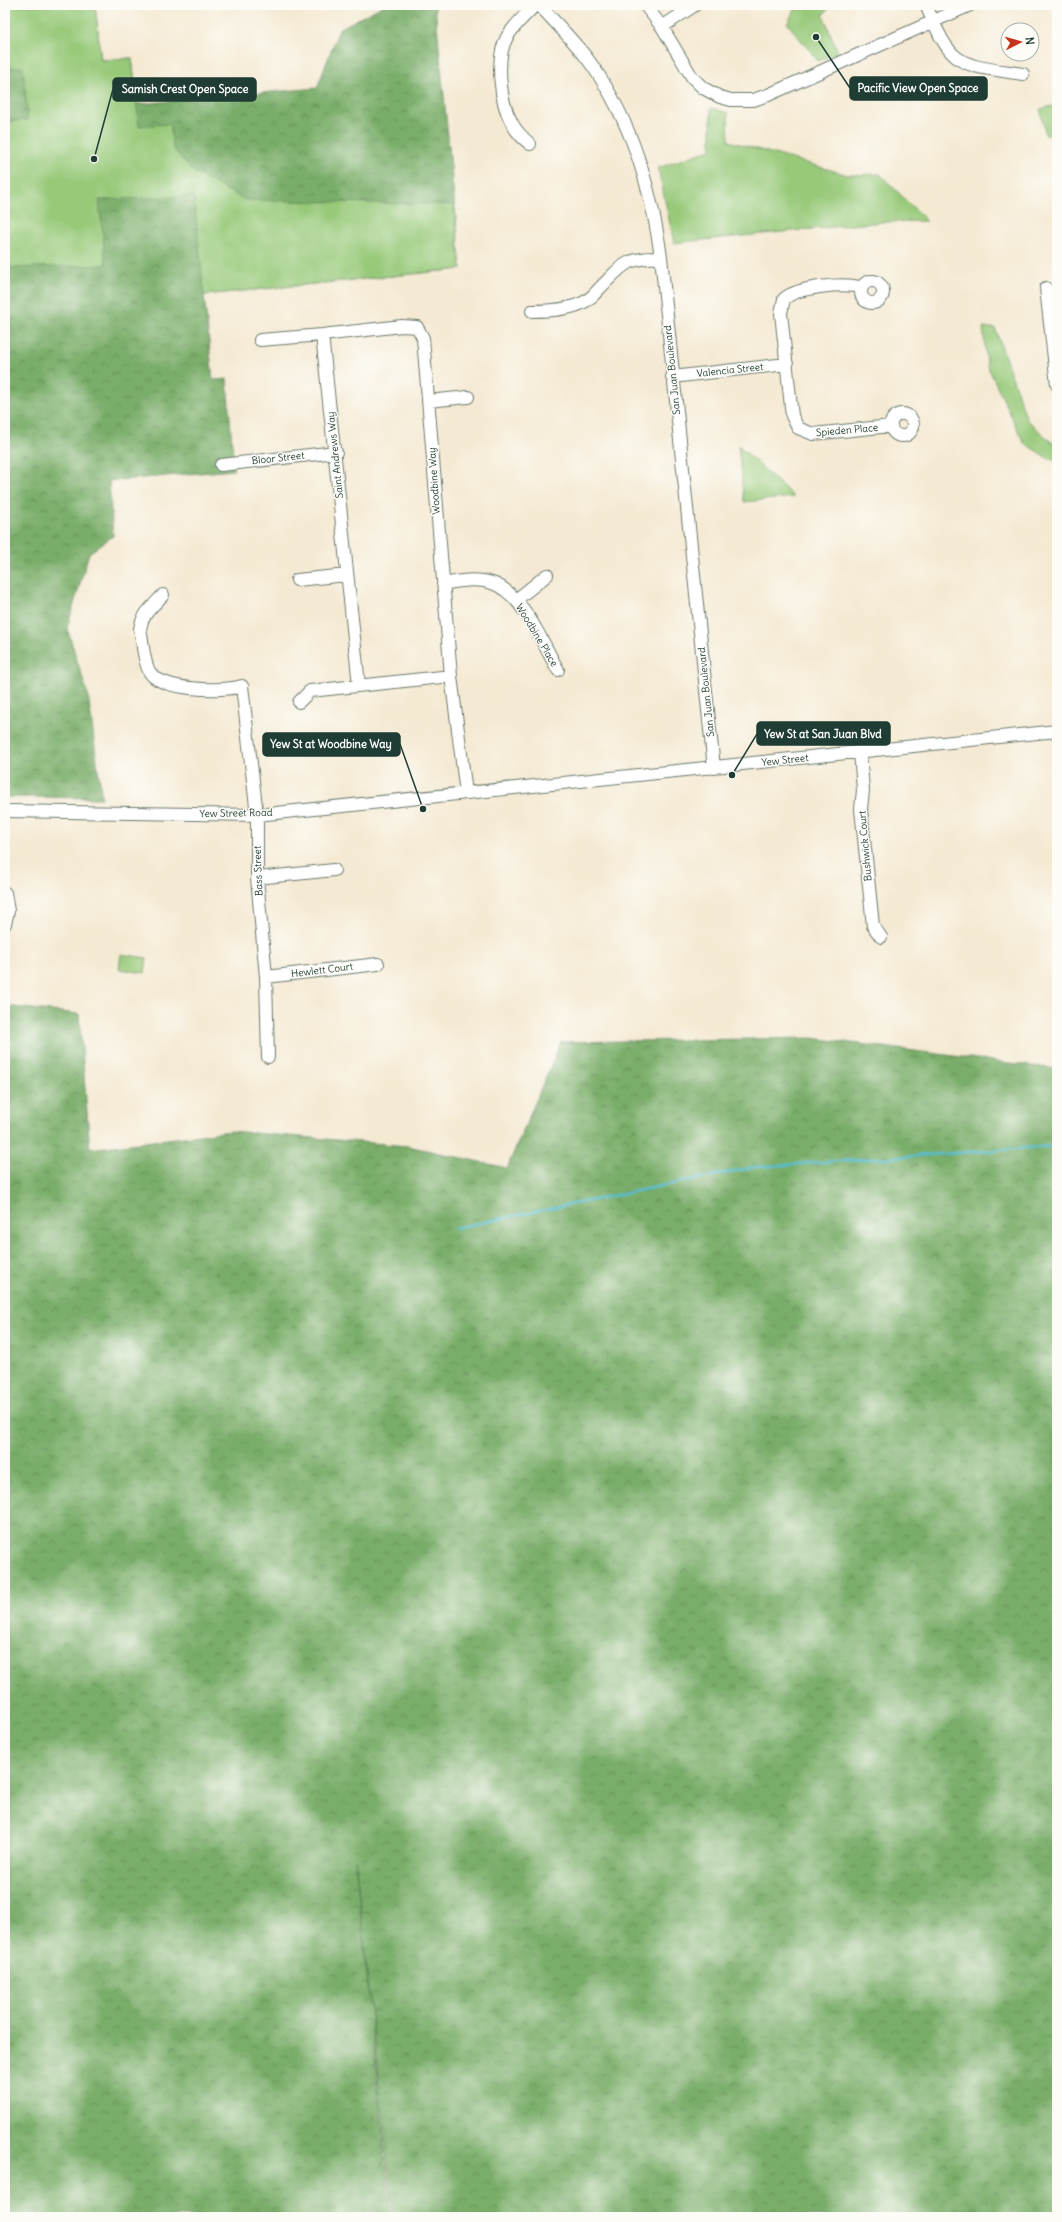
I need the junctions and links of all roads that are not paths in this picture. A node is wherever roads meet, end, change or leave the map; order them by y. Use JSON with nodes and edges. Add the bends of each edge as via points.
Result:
{"nodes":[{"id":1,"x":535,"y":5,"type":"edge"},
{"id":2,"x":539,"y":5,"type":"edge"},
{"id":3,"x":646,"y":5,"type":"edge"},
{"id":4,"x":695,"y":5,"type":"edge"},
{"id":5,"x":926,"y":5,"type":"edge"},
{"id":6,"x":970,"y":5,"type":"edge"},
{"id":7,"x":933,"y":21,"type":"junction"},
{"id":8,"x":662,"y":27,"type":"junction"},
{"id":9,"x":1023,"y":74,"type":"dead end"},
{"id":10,"x":530,"y":144,"type":"dead end"},
{"id":11,"x":662,"y":257,"type":"junction"},
{"id":12,"x":862,"y":288,"type":"dead end"},
{"id":13,"x":1046,"y":288,"type":"dead end"},
{"id":14,"x":532,"y":310,"type":"dead end"},
{"id":15,"x":322,"y":335,"type":"junction"},
{"id":16,"x":1054,"y":337,"type":"edge"},
{"id":17,"x":260,"y":340,"type":"dead end"},
{"id":18,"x":787,"y":364,"type":"junction"},
{"id":19,"x":672,"y":377,"type":"junction"},
{"id":20,"x":1057,"y":384,"type":"edge"},
{"id":21,"x":468,"y":397,"type":"dead end"},
{"id":22,"x":428,"y":401,"type":"junction"},
{"id":23,"x":891,"y":426,"type":"dead end"},
{"id":24,"x":336,"y":452,"type":"junction"},
{"id":25,"x":221,"y":465,"type":"dead end"},
{"id":26,"x":347,"y":575,"type":"junction"},
{"id":27,"x":547,"y":575,"type":"dead end"},
{"id":28,"x":297,"y":580,"type":"dead end"},
{"id":29,"x":442,"y":584,"type":"junction"},
{"id":30,"x":163,"y":595,"type":"dead end"},
{"id":31,"x":516,"y":600,"type":"junction"},
{"id":32,"x":558,"y":670,"type":"dead end"},
{"id":33,"x":451,"y":676,"type":"junction"},
{"id":34,"x":359,"y":685,"type":"junction"},
{"id":35,"x":299,"y":702,"type":"dead end"},
{"id":36,"x":1057,"y":731,"type":"edge"},
{"id":37,"x":860,"y":752,"type":"junction"},
{"id":38,"x":714,"y":768,"type":"junction"},
{"id":39,"x":466,"y":793,"type":"junction"},
{"id":40,"x":5,"y":811,"type":"edge"},
{"id":41,"x":257,"y":815,"type":"junction"},
{"id":42,"x":334,"y":870,"type":"dead end"},
{"id":43,"x":257,"y":878,"type":"junction"},
{"id":44,"x":5,"y":893,"type":"edge"},
{"id":45,"x":5,"y":924,"type":"edge"},
{"id":46,"x":881,"y":937,"type":"dead end"},
{"id":47,"x":378,"y":964,"type":"dead end"},
{"id":48,"x":266,"y":977,"type":"junction"},
{"id":49,"x":268,"y":1057,"type":"dead end"}],
"edges":[{"from":1,"to":10,"type":"street","via":[[511,31],[500,57],[507,114],[516,130]]},
{"from":2,"to":11,"type":"street","name":"San Juan Boulevard","via":[[586,58],[624,120],[648,190]]},
{"from":3,"to":8,"type":"street"},
{"from":4,"to":8,"type":"street"},
{"from":5,"to":7,"type":"street"},
{"from":6,"to":7,"type":"street"},
{"from":7,"to":8,"type":"street","via":[[768,95],[743,101],[720,97],[695,81]]},
{"from":7,"to":9,"type":"street","via":[[945,46],[960,60],[973,67]]},
{"from":11,"to":14,"type":"street","via":[[636,258],[624,263],[581,304],[570,308]]},
{"from":11,"to":19,"type":"street","name":"San Juan Boulevard"},
{"from":12,"to":18,"type":"street","name":"Spieden Place","via":[[852,284],[796,291],[784,299],[782,312]]},
{"from":13,"to":16,"type":"street"},
{"from":15,"to":17,"type":"street","name":"Woodbine Way"},
{"from":15,"to":22,"type":"street","name":"Woodbine Way","via":[[402,326],[417,327],[424,338]]},
{"from":15,"to":24,"type":"street","name":"Saint Andrews Way"},
{"from":16,"to":20,"type":"street"},
{"from":18,"to":19,"type":"street","name":"Valencia Street"},
{"from":18,"to":23,"type":"street","name":"Spieden Place","via":[[792,416],[794,423],[802,431],[814,434]]},
{"from":19,"to":38,"type":"street","name":"San Juan Boulevard"},
{"from":21,"to":22,"type":"street"},
{"from":22,"to":29,"type":"street","name":"Woodbine Way"},
{"from":24,"to":25,"type":"street","name":"Bloor Street"},
{"from":24,"to":26,"type":"street","name":"Saint Andrews Way"},
{"from":26,"to":28,"type":"street"},
{"from":26,"to":34,"type":"street","name":"Saint Andrews Way"},
{"from":27,"to":31,"type":"street","name":"Woodbine Place"},
{"from":29,"to":31,"type":"street","name":"Woodbine Place","via":[[463,580],[488,582],[500,586]]},
{"from":29,"to":33,"type":"street","name":"Woodbine Way"},
{"from":30,"to":41,"type":"street","name":"Bass Street","via":[[142,616],[140,623],[149,671],[156,679],[184,687],[218,690],[242,686]]},
{"from":31,"to":32,"type":"street","name":"Woodbine Place"},
{"from":33,"to":34,"type":"street"},
{"from":33,"to":39,"type":"street","name":"Woodbine Way"},
{"from":34,"to":35,"type":"street","via":[[310,691]]},
{"from":36,"to":37,"type":"street","name":"Yew Street"},
{"from":37,"to":38,"type":"street","name":"Yew Street"},
{"from":37,"to":46,"type":"street","name":"Bushwick Court","via":[[863,790],[861,809],[873,926]]},
{"from":38,"to":39,"type":"street","name":"Yew Street"},
{"from":39,"to":41,"type":"street","name":"Yew Street Road"},
{"from":40,"to":41,"type":"street","name":"Yew Street Road"},
{"from":41,"to":43,"type":"street","name":"Bass Street"},
{"from":42,"to":43,"type":"street"},
{"from":43,"to":48,"type":"street","name":"Bass Street"},
{"from":44,"to":45,"type":"street","via":[[8,911]]},
{"from":47,"to":48,"type":"street","name":"Hewlett Court"},
{"from":48,"to":49,"type":"street","name":"Bass Street"}]}
